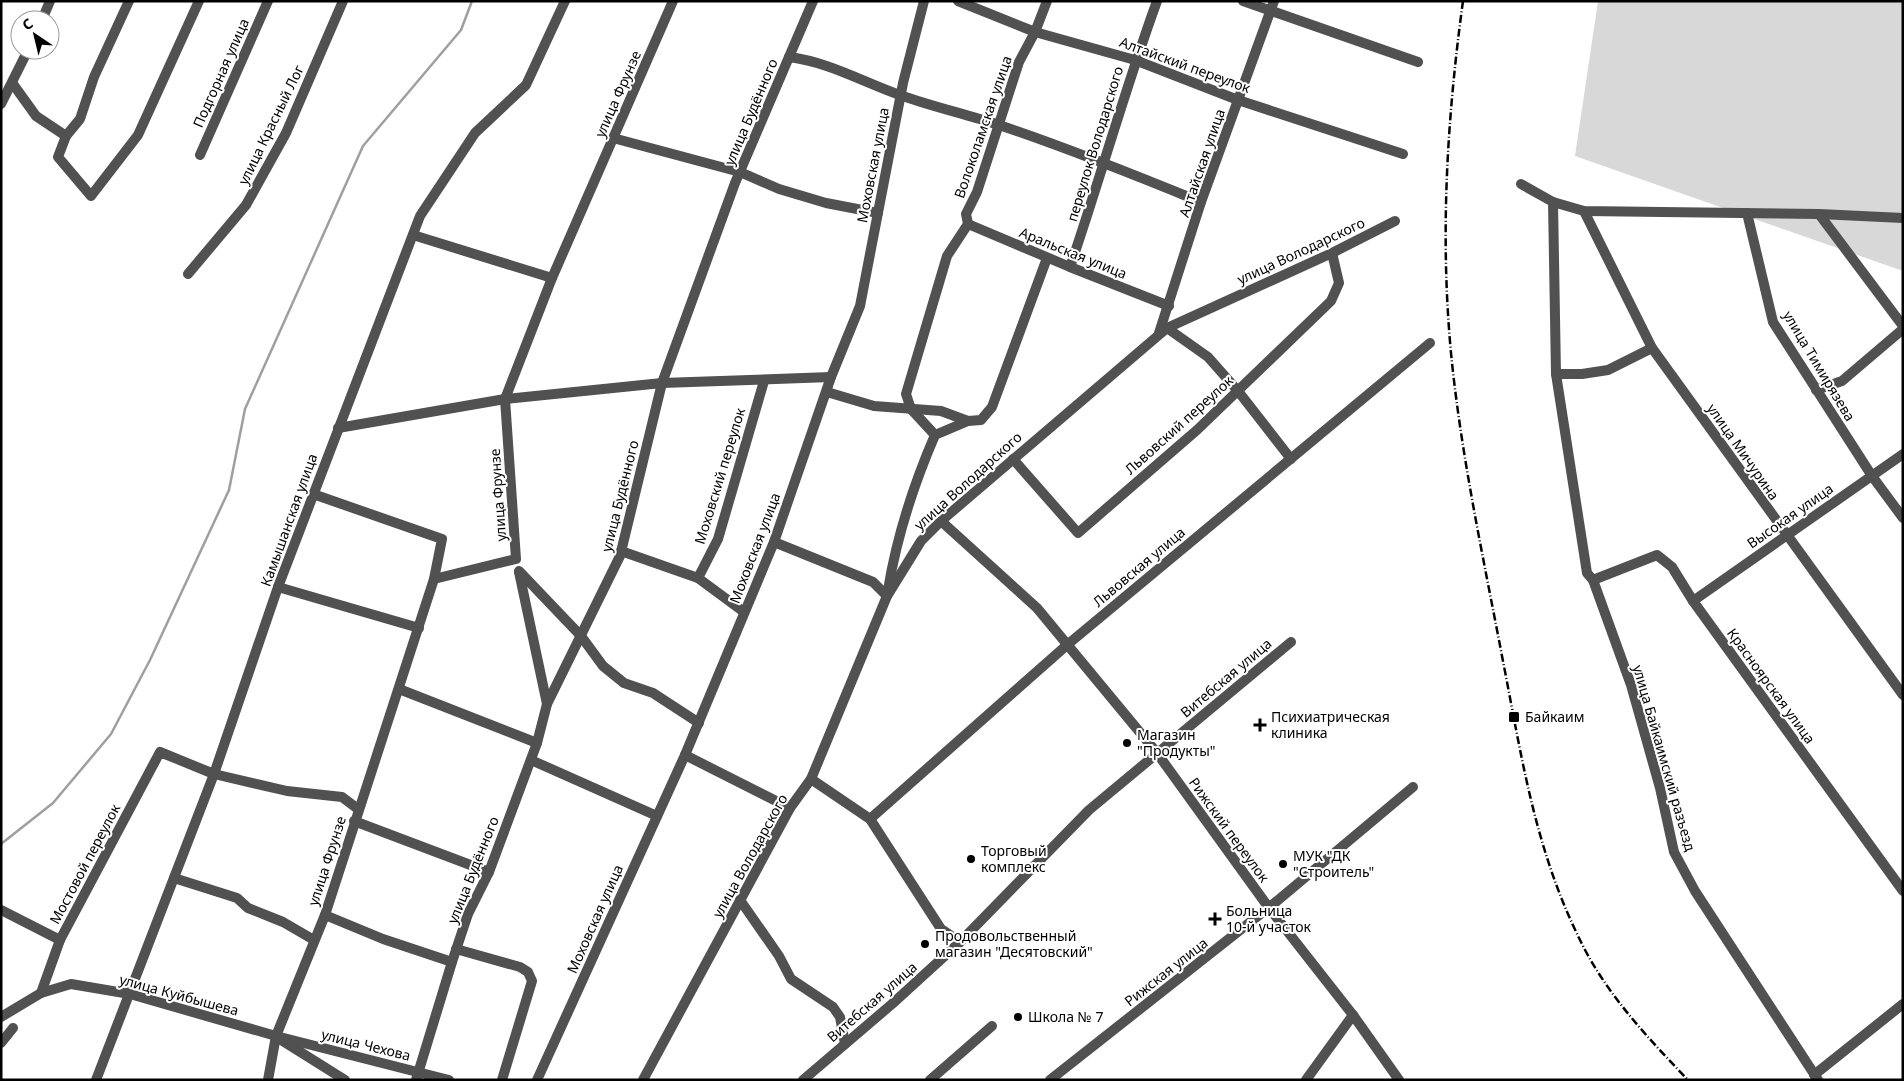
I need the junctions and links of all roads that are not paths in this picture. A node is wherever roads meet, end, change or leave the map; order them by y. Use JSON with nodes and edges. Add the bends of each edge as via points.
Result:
{"nodes":[{"id":1,"x":129,"y":1,"type":"edge"},
{"id":2,"x":200,"y":1,"type":"edge"},
{"id":3,"x":268,"y":1,"type":"edge"},
{"id":4,"x":343,"y":1,"type":"edge"},
{"id":5,"x":565,"y":1,"type":"edge"},
{"id":6,"x":673,"y":1,"type":"edge"},
{"id":7,"x":813,"y":1,"type":"edge"},
{"id":8,"x":924,"y":1,"type":"edge"},
{"id":9,"x":958,"y":1,"type":"edge"},
{"id":10,"x":1047,"y":1,"type":"edge"},
{"id":11,"x":1157,"y":1,"type":"edge"},
{"id":12,"x":1243,"y":1,"type":"edge"},
{"id":13,"x":1274,"y":1,"type":"edge"},
{"id":14,"x":1270,"y":12,"type":"junction"},
{"id":15,"x":1035,"y":32,"type":"junction"},
{"id":16,"x":790,"y":57,"type":"junction"},
{"id":17,"x":24,"y":60,"type":"edge"},
{"id":18,"x":1135,"y":60,"type":"junction"},
{"id":19,"x":1418,"y":62,"type":"dead end"},
{"id":20,"x":13,"y":84,"type":"junction"},
{"id":21,"x":901,"y":95,"type":"junction"},
{"id":22,"x":1238,"y":100,"type":"junction"},
{"id":23,"x":1,"y":104,"type":"edge"},
{"id":24,"x":998,"y":125,"type":"junction"},
{"id":25,"x":66,"y":136,"type":"junction"},
{"id":26,"x":613,"y":138,"type":"junction"},
{"id":27,"x":1403,"y":154,"type":"dead end"},
{"id":28,"x":200,"y":155,"type":"dead end"},
{"id":29,"x":1106,"y":163,"type":"junction"},
{"id":30,"x":740,"y":172,"type":"junction"},
{"id":31,"x":1521,"y":184,"type":"dead end"},
{"id":32,"x":1202,"y":202,"type":"junction"},
{"id":33,"x":1553,"y":202,"type":"junction"},
{"id":34,"x":1584,"y":211,"type":"junction"},
{"id":35,"x":878,"y":213,"type":"junction"},
{"id":36,"x":1747,"y":213,"type":"junction"},
{"id":37,"x":1819,"y":214,"type":"junction"},
{"id":38,"x":1903,"y":218,"type":"edge"},
{"id":39,"x":1395,"y":221,"type":"dead end"},
{"id":40,"x":968,"y":224,"type":"junction"},
{"id":41,"x":413,"y":235,"type":"junction"},
{"id":42,"x":1332,"y":253,"type":"junction"},
{"id":43,"x":1047,"y":258,"type":"junction"},
{"id":44,"x":1070,"y":267,"type":"junction"},
{"id":45,"x":188,"y":274,"type":"dead end"},
{"id":46,"x":552,"y":278,"type":"junction"},
{"id":47,"x":1169,"y":306,"type":"junction"},
{"id":48,"x":1903,"y":327,"type":"edge"},
{"id":49,"x":1167,"y":328,"type":"junction"},
{"id":50,"x":1158,"y":334,"type":"junction"},
{"id":51,"x":1430,"y":343,"type":"dead end"},
{"id":52,"x":1652,"y":348,"type":"junction"},
{"id":53,"x":1556,"y":374,"type":"junction"},
{"id":54,"x":831,"y":377,"type":"junction"},
{"id":55,"x":764,"y":381,"type":"junction"},
{"id":56,"x":662,"y":383,"type":"junction"},
{"id":57,"x":1816,"y":390,"type":"junction"},
{"id":58,"x":1238,"y":391,"type":"junction"},
{"id":59,"x":827,"y":392,"type":"junction"},
{"id":60,"x":505,"y":399,"type":"junction"},
{"id":61,"x":911,"y":409,"type":"junction"},
{"id":62,"x":968,"y":421,"type":"junction"},
{"id":63,"x":338,"y":428,"type":"junction"},
{"id":64,"x":935,"y":435,"type":"junction"},
{"id":65,"x":1903,"y":454,"type":"edge"},
{"id":66,"x":1013,"y":459,"type":"junction"},
{"id":67,"x":1291,"y":459,"type":"junction"},
{"id":68,"x":1872,"y":476,"type":"junction"},
{"id":69,"x":313,"y":494,"type":"junction"},
{"id":70,"x":1903,"y":518,"type":"edge"},
{"id":71,"x":941,"y":521,"type":"junction"},
{"id":72,"x":1785,"y":535,"type":"junction"},
{"id":73,"x":774,"y":542,"type":"junction"},
{"id":74,"x":621,"y":551,"type":"junction"},
{"id":75,"x":516,"y":559,"type":"junction"},
{"id":76,"x":518,"y":572,"type":"junction"},
{"id":77,"x":698,"y":578,"type":"junction"},
{"id":78,"x":434,"y":579,"type":"junction"},
{"id":79,"x":1593,"y":580,"type":"junction"},
{"id":80,"x":278,"y":586,"type":"junction"},
{"id":81,"x":887,"y":596,"type":"junction"},
{"id":82,"x":1693,"y":601,"type":"junction"},
{"id":83,"x":744,"y":612,"type":"junction"},
{"id":84,"x":419,"y":628,"type":"junction"},
{"id":85,"x":581,"y":636,"type":"junction"},
{"id":86,"x":1291,"y":642,"type":"dead end"},
{"id":87,"x":1067,"y":645,"type":"junction"},
{"id":88,"x":399,"y":688,"type":"junction"},
{"id":89,"x":1903,"y":695,"type":"edge"},
{"id":90,"x":547,"y":704,"type":"junction"},
{"id":91,"x":698,"y":722,"type":"junction"},
{"id":92,"x":537,"y":743,"type":"junction"},
{"id":93,"x":1157,"y":753,"type":"junction"},
{"id":94,"x":685,"y":755,"type":"junction"},
{"id":95,"x":530,"y":760,"type":"junction"},
{"id":96,"x":214,"y":774,"type":"junction"},
{"id":97,"x":811,"y":779,"type":"junction"},
{"id":98,"x":1413,"y":787,"type":"dead end"},
{"id":99,"x":790,"y":808,"type":"junction"},
{"id":100,"x":358,"y":809,"type":"junction"},
{"id":101,"x":657,"y":816,"type":"junction"},
{"id":102,"x":870,"y":819,"type":"junction"},
{"id":103,"x":354,"y":821,"type":"junction"},
{"id":104,"x":489,"y":872,"type":"junction"},
{"id":105,"x":174,"y":878,"type":"junction"},
{"id":106,"x":1903,"y":891,"type":"edge"},
{"id":107,"x":740,"y":900,"type":"junction"},
{"id":108,"x":1269,"y":908,"type":"junction"},
{"id":109,"x":1,"y":910,"type":"edge"},
{"id":110,"x":325,"y":915,"type":"junction"},
{"id":111,"x":60,"y":940,"type":"junction"},
{"id":112,"x":314,"y":940,"type":"junction"},
{"id":113,"x":960,"y":942,"type":"junction"},
{"id":114,"x":456,"y":949,"type":"junction"},
{"id":115,"x":452,"y":962,"type":"junction"},
{"id":116,"x":41,"y":993,"type":"junction"},
{"id":117,"x":130,"y":994,"type":"junction"},
{"id":118,"x":1903,"y":1004,"type":"edge"},
{"id":119,"x":1353,"y":1014,"type":"junction"},
{"id":120,"x":1,"y":1017,"type":"edge"},
{"id":121,"x":992,"y":1026,"type":"dead end"},
{"id":122,"x":13,"y":1028,"type":"dead end"},
{"id":123,"x":276,"y":1036,"type":"junction"},
{"id":124,"x":1,"y":1043,"type":"edge"},
{"id":125,"x":845,"y":1044,"type":"junction"},
{"id":126,"x":417,"y":1076,"type":"edge"},
{"id":127,"x":1816,"y":1077,"type":"edge"},
{"id":128,"x":96,"y":1080,"type":"edge"},
{"id":129,"x":268,"y":1080,"type":"edge"},
{"id":130,"x":345,"y":1080,"type":"edge"},
{"id":131,"x":449,"y":1080,"type":"edge"},
{"id":132,"x":502,"y":1080,"type":"edge"},
{"id":133,"x":537,"y":1080,"type":"edge"},
{"id":134,"x":643,"y":1080,"type":"edge"},
{"id":135,"x":803,"y":1080,"type":"edge"},
{"id":136,"x":930,"y":1080,"type":"edge"},
{"id":137,"x":1050,"y":1080,"type":"edge"},
{"id":138,"x":1306,"y":1080,"type":"edge"},
{"id":139,"x":1399,"y":1080,"type":"edge"}],
"edges":[{"from":1,"to":25,"type":"street","via":[[94,76],[80,119]]},
{"from":2,"to":25,"type":"street","via":[[138,135],[91,196],[58,157]]},
{"from":3,"to":28,"type":"street","name":"Подгорная улица"},
{"from":4,"to":45,"type":"street","name":"улица Красный Лог","via":[[286,133],[246,205]]},
{"from":5,"to":41,"type":"street","name":"Камышанская улица","via":[[526,85],[475,133],[420,216]]},
{"from":6,"to":26,"type":"street","name":"улица Фрунзе"},
{"from":7,"to":16,"type":"street","name":"улица Будённого"},
{"from":8,"to":21,"type":"street","name":"Моховская улица"},
{"from":9,"to":15,"type":"street","name":"Алтайский переулок"},
{"from":10,"to":15,"type":"street","name":"Волоколамская улица"},
{"from":11,"to":18,"type":"street","name":"переулок Володарского"},
{"from":12,"to":14,"type":"street"},
{"from":13,"to":14,"type":"street","name":"Алтайская улица"},
{"from":14,"to":19,"type":"street"},
{"from":14,"to":22,"type":"street","name":"Алтайская улица"},
{"from":15,"to":18,"type":"street","name":"Алтайский переулок"},
{"from":15,"to":24,"type":"street","name":"Волоколамская улица","via":[[1019,62]]},
{"from":16,"to":21,"type":"street","via":[[839,69]]},
{"from":16,"to":30,"type":"street","name":"улица Будённого"},
{"from":17,"to":20,"type":"street"},
{"from":18,"to":22,"type":"street","name":"Алтайский переулок"},
{"from":18,"to":29,"type":"street","name":"переулок Володарского"},
{"from":20,"to":23,"type":"street"},
{"from":20,"to":25,"type":"street","via":[[36,116]]},
{"from":21,"to":24,"type":"street"},
{"from":21,"to":35,"type":"street","name":"Моховская улица"},
{"from":22,"to":27,"type":"street","name":"Алтайский переулок"},
{"from":22,"to":32,"type":"street","name":"Алтайская улица"},
{"from":24,"to":29,"type":"street"},
{"from":24,"to":40,"type":"street","name":"Волоколамская улица","via":[[978,192],[966,214]]},
{"from":26,"to":30,"type":"street"},
{"from":26,"to":46,"type":"street","name":"улица Фрунзе"},
{"from":29,"to":32,"type":"street"},
{"from":29,"to":44,"type":"street","name":"переулок Володарского"},
{"from":30,"to":35,"type":"street","via":[[779,189],[826,203]]},
{"from":30,"to":56,"type":"street","name":"улица Будённого"},
{"from":31,"to":33,"type":"street"},
{"from":32,"to":47,"type":"street","name":"Алтайская улица"},
{"from":33,"to":34,"type":"street"},
{"from":33,"to":53,"type":"street","name":"улица Байкаимский разъезд"},
{"from":34,"to":36,"type":"street"},
{"from":34,"to":52,"type":"street","name":"улица Мичурина"},
{"from":35,"to":54,"type":"street","name":"Моховская улица","via":[[860,306]]},
{"from":36,"to":37,"type":"street"},
{"from":36,"to":57,"type":"street","name":"улица Тимирязева","via":[[1773,322]]},
{"from":37,"to":38,"type":"street"},
{"from":37,"to":48,"type":"street"},
{"from":39,"to":42,"type":"street","name":"улица Володарского"},
{"from":40,"to":43,"type":"street","name":"Аральская улица"},
{"from":40,"to":61,"type":"street","name":"Волоколамская улица","via":[[947,256],[906,394]]},
{"from":41,"to":46,"type":"street"},
{"from":41,"to":63,"type":"street","name":"Камышанская улица"},
{"from":42,"to":49,"type":"street","name":"улица Володарского"},
{"from":42,"to":58,"type":"street","name":"Львовский переулок","via":[[1339,283],[1331,302]]},
{"from":43,"to":44,"type":"street","name":"Аральская улица"},
{"from":43,"to":62,"type":"street","via":[[992,407],[980,420]]},
{"from":44,"to":47,"type":"street","name":"Аральская улица"},
{"from":46,"to":60,"type":"street","name":"улица Фрунзе"},
{"from":47,"to":50,"type":"street","name":"Алтайская улица"},
{"from":48,"to":57,"type":"street","via":[[1842,381]]},
{"from":49,"to":50,"type":"street","name":"улица Володарского"},
{"from":49,"to":58,"type":"street","via":[[1208,357]]},
{"from":50,"to":66,"type":"street","name":"улица Володарского"},
{"from":51,"to":67,"type":"street","name":"Львовская улица"},
{"from":52,"to":53,"type":"street","via":[[1608,370]]},
{"from":52,"to":72,"type":"street","name":"улица Мичурина"},
{"from":53,"to":79,"type":"street","name":"улица Байкаимский разъезд","via":[[1587,573]]},
{"from":54,"to":55,"type":"street"},
{"from":54,"to":59,"type":"street","name":"Моховская улица"},
{"from":55,"to":56,"type":"street"},
{"from":55,"to":77,"type":"street","name":"Моховский переулок","via":[[718,540]]},
{"from":56,"to":60,"type":"street"},
{"from":56,"to":74,"type":"street","name":"улица Будённого"},
{"from":57,"to":68,"type":"street","name":"улица Тимирязева"},
{"from":58,"to":66,"type":"street","name":"Львовский переулок","via":[[1078,533]]},
{"from":58,"to":67,"type":"street"},
{"from":59,"to":61,"type":"street","via":[[874,406]]},
{"from":59,"to":73,"type":"street","name":"Моховская улица"},
{"from":60,"to":63,"type":"street"},
{"from":60,"to":75,"type":"street","name":"улица Фрунзе"},
{"from":61,"to":62,"type":"street","via":[[942,411]]},
{"from":61,"to":64,"type":"street"},
{"from":62,"to":64,"type":"street"},
{"from":63,"to":69,"type":"street","name":"Камышанская улица"},
{"from":64,"to":81,"type":"street","via":[[914,484],[895,546]]},
{"from":65,"to":68,"type":"street","name":"Высокая улица"},
{"from":66,"to":71,"type":"street","name":"улица Володарского"},
{"from":67,"to":87,"type":"street","name":"Львовская улица"},
{"from":68,"to":70,"type":"street","name":"улица Тимирязева"},
{"from":68,"to":72,"type":"street","name":"Высокая улица"},
{"from":69,"to":78,"type":"street","via":[[442,539]]},
{"from":69,"to":80,"type":"street","name":"Камышанская улица"},
{"from":71,"to":81,"type":"street","name":"улица Володарского","via":[[921,541]]},
{"from":71,"to":87,"type":"street","name":"Рижский переулок","via":[[1037,608]]},
{"from":72,"to":82,"type":"street","name":"Высокая улица"},
{"from":72,"to":89,"type":"street","name":"улица Мичурина"},
{"from":73,"to":81,"type":"street","via":[[873,582]]},
{"from":73,"to":83,"type":"street","name":"Моховская улица"},
{"from":74,"to":77,"type":"street"},
{"from":74,"to":85,"type":"street","name":"улица Будённого"},
{"from":75,"to":76,"type":"street"},
{"from":75,"to":78,"type":"street","name":"улица Фрунзе"},
{"from":76,"to":85,"type":"street"},
{"from":76,"to":90,"type":"street"},
{"from":77,"to":83,"type":"street"},
{"from":78,"to":84,"type":"street","name":"улица Фрунзе"},
{"from":79,"to":82,"type":"street","name":"Красноярская улица","via":[[1657,555],[1672,567]]},
{"from":79,"to":127,"type":"street","name":"улица Байкаимский разъезд","via":[[1631,684],[1674,852],[1696,892]]},
{"from":80,"to":84,"type":"street"},
{"from":80,"to":96,"type":"street","name":"Камышанская улица"},
{"from":81,"to":97,"type":"street","name":"улица Володарского"},
{"from":82,"to":106,"type":"street","name":"Красноярская улица"},
{"from":83,"to":91,"type":"street","name":"Моховская улица"},
{"from":84,"to":88,"type":"street","name":"улица Фрунзе"},
{"from":85,"to":90,"type":"street","name":"улица Будённого"},
{"from":85,"to":91,"type":"street","via":[[604,666],[624,683],[653,693]]},
{"from":86,"to":93,"type":"street","name":"Витебская улица"},
{"from":87,"to":93,"type":"street","name":"Рижский переулок"},
{"from":87,"to":102,"type":"street","name":"Львовская улица"},
{"from":88,"to":92,"type":"street"},
{"from":88,"to":100,"type":"street","name":"улица Фрунзе"},
{"from":90,"to":92,"type":"street","name":"улица Будённого"},
{"from":91,"to":94,"type":"street","name":"Моховская улица"},
{"from":92,"to":95,"type":"street","name":"улица Будённого"},
{"from":93,"to":108,"type":"street","name":"Рижский переулок"},
{"from":93,"to":113,"type":"street","name":"Витебская улица","via":[[1089,810]]},
{"from":94,"to":99,"type":"street"},
{"from":94,"to":101,"type":"street","name":"Моховская улица"},
{"from":95,"to":101,"type":"street"},
{"from":95,"to":104,"type":"street","name":"улица Будённого"},
{"from":96,"to":100,"type":"street","via":[[287,791],[342,798]]},
{"from":96,"to":105,"type":"street","name":"Камышанская улица"},
{"from":96,"to":111,"type":"street","name":"Мостовой переулок","via":[[160,752]]},
{"from":97,"to":99,"type":"street","name":"улица Володарского"},
{"from":97,"to":102,"type":"street"},
{"from":98,"to":108,"type":"street","name":"Рижская улица"},
{"from":99,"to":107,"type":"street","name":"улица Володарского"},
{"from":100,"to":103,"type":"street","name":"улица Фрунзе"},
{"from":101,"to":133,"type":"street","name":"Моховская улица"},
{"from":102,"to":113,"type":"street","via":[[942,929]]},
{"from":103,"to":104,"type":"street"},
{"from":103,"to":110,"type":"street","name":"улица Фрунзе"},
{"from":104,"to":114,"type":"street","name":"улица Будённого","via":[[468,914]]},
{"from":105,"to":112,"type":"street","via":[[237,898],[248,908],[283,922]]},
{"from":105,"to":117,"type":"street","name":"Камышанская улица"},
{"from":107,"to":125,"type":"street","via":[[791,979],[833,1007],[840,1017]]},
{"from":107,"to":134,"type":"street","name":"улица Володарского"},
{"from":108,"to":119,"type":"street","name":"Рижский переулок"},
{"from":108,"to":137,"type":"street","name":"Рижская улица"},
{"from":109,"to":111,"type":"street"},
{"from":110,"to":112,"type":"street","name":"улица Фрунзе"},
{"from":110,"to":115,"type":"street"},
{"from":111,"to":116,"type":"street","name":"Мостовой переулок"},
{"from":112,"to":123,"type":"street","name":"улица Фрунзе"},
{"from":113,"to":125,"type":"street","name":"Витебская улица"},
{"from":114,"to":115,"type":"street","name":"улица Будённого"},
{"from":114,"to":132,"type":"street","via":[[520,967],[528,972],[532,981]]},
{"from":115,"to":126,"type":"street","name":"улица Будённого"},
{"from":116,"to":117,"type":"street","name":"улица Куйбышева","via":[[71,984]]},
{"from":116,"to":120,"type":"street","name":"улица Куйбышева"},
{"from":117,"to":123,"type":"street","name":"улица Куйбышева"},
{"from":117,"to":128,"type":"street","name":"Камышанская улица"},
{"from":118,"to":127,"type":"street"},
{"from":119,"to":138,"type":"street"},
{"from":119,"to":139,"type":"street","name":"Рижский переулок"},
{"from":121,"to":136,"type":"street"},
{"from":122,"to":124,"type":"street"},
{"from":123,"to":126,"type":"street","name":"улица Чехова"},
{"from":123,"to":129,"type":"street","name":"улица Фрунзе"},
{"from":123,"to":130,"type":"street","name":"улица Куйбышева"},
{"from":125,"to":135,"type":"street","name":"Витебская улица"},
{"from":126,"to":131,"type":"street","name":"улица Чехова"}]}
